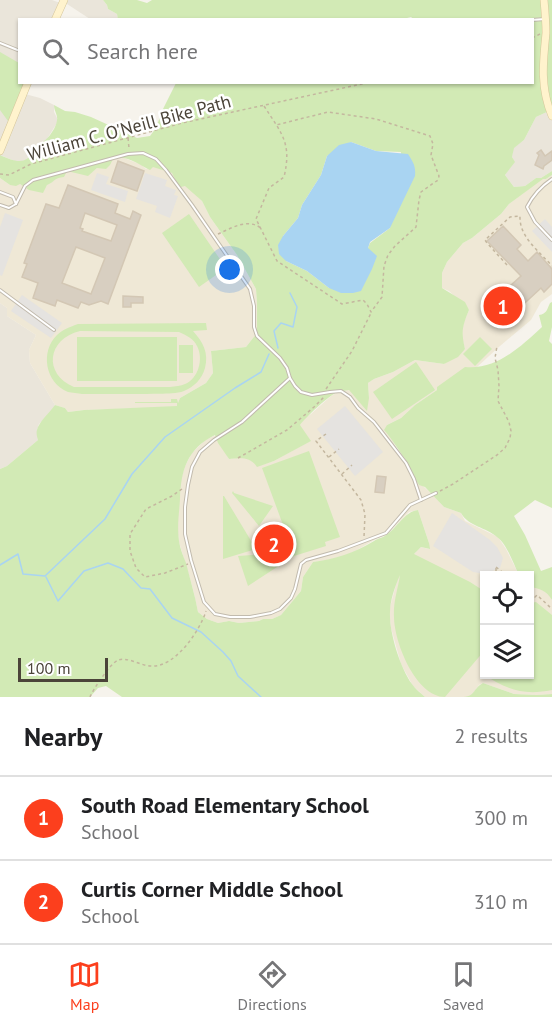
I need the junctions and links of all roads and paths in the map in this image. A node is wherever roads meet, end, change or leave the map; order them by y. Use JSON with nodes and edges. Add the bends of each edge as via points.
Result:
{"nodes":[{"id":1,"x":64,"y":0,"type":"edge"},
{"id":2,"x":544,"y":0,"type":"edge"},
{"id":3,"x":56,"y":18,"type":"edge"},
{"id":4,"x":545,"y":19,"type":"junction"},
{"id":5,"x":534,"y":20,"type":"edge"},
{"id":6,"x":0,"y":43,"type":"edge"},
{"id":7,"x":18,"y":50,"type":"edge"},
{"id":8,"x":27,"y":84,"type":"edge"},
{"id":9,"x":362,"y":84,"type":"edge"},
{"id":10,"x":264,"y":106,"type":"junction"},
{"id":11,"x":552,"y":116,"type":"edge"},
{"id":12,"x":276,"y":125,"type":"junction"},
{"id":13,"x":127,"y":137,"type":"junction"},
{"id":14,"x":0,"y":151,"type":"edge"},
{"id":15,"x":130,"y":154,"type":"junction"},
{"id":16,"x":0,"y":174,"type":"edge"},
{"id":17,"x":552,"y":179,"type":"edge"},
{"id":18,"x":0,"y":192,"type":"edge"},
{"id":19,"x":16,"y":204,"type":"junction"},
{"id":20,"x":0,"y":205,"type":"edge"},
{"id":21,"x":261,"y":229,"type":"junction"},
{"id":22,"x":213,"y":236,"type":"junction"},
{"id":23,"x":552,"y":240,"type":"edge"},
{"id":24,"x":507,"y":265,"type":"dead end"},
{"id":25,"x":552,"y":266,"type":"edge"},
{"id":26,"x":0,"y":290,"type":"edge"},
{"id":27,"x":372,"y":312,"type":"junction"},
{"id":28,"x":54,"y":330,"type":"dead end"},
{"id":29,"x":497,"y":346,"type":"dead end"},
{"id":30,"x":290,"y":378,"type":"junction"},
{"id":31,"x":325,"y":394,"type":"junction"},
{"id":32,"x":326,"y":434,"type":"dead end"},
{"id":33,"x":339,"y":449,"type":"dead end"},
{"id":34,"x":238,"y":458,"type":"dead end"},
{"id":35,"x":329,"y":458,"type":"junction"},
{"id":36,"x":352,"y":465,"type":"dead end"},
{"id":37,"x":341,"y":474,"type":"junction"},
{"id":38,"x":188,"y":485,"type":"junction"},
{"id":39,"x":436,"y":493,"type":"joint"},
{"id":40,"x":421,"y":500,"type":"junction"},
{"id":41,"x":364,"y":541,"type":"junction"},
{"id":42,"x":192,"y":562,"type":"junction"},
{"id":43,"x":496,"y":571,"type":"edge"},
{"id":44,"x":501,"y":571,"type":"edge"},
{"id":45,"x":534,"y":596,"type":"edge"},
{"id":46,"x":207,"y":607,"type":"junction"},
{"id":47,"x":552,"y":609,"type":"edge"},
{"id":48,"x":215,"y":614,"type":"junction"},
{"id":49,"x":203,"y":620,"type":"junction"},
{"id":50,"x":90,"y":697,"type":"edge"}],
"edges":[{"from":1,"to":3,"type":"street"},
{"from":2,"to":4,"type":"street"},
{"from":4,"to":5,"type":"lane"},
{"from":4,"to":11,"type":"street","via":[[543,83]]},
{"from":6,"to":7,"type":"lane"},
{"from":8,"to":14,"type":"street"},
{"from":9,"to":10,"type":"path","name":"William C. O'Neill Bike Path"},
{"from":10,"to":12,"type":"path"},
{"from":10,"to":13,"type":"path","name":"William C. O'Neill Bike Path"},
{"from":12,"to":21,"type":"path","via":[[286,143],[288,161],[284,177],[269,188],[256,219]]},
{"from":12,"to":27,"type":"path","via":[[328,112],[376,119],[430,136],[438,180],[421,192],[416,227],[388,255],[382,297]]},
{"from":13,"to":15,"type":"path"},
{"from":13,"to":16,"type":"path","name":"William C. O'Neill Bike Path","via":[[31,164],[9,175]]},
{"from":15,"to":19,"type":"lane","via":[[33,180],[25,186]]},
{"from":15,"to":22,"type":"lane","via":[[143,153],[156,159]]},
{"from":17,"to":23,"type":"lane","via":[[533,195],[527,207]]},
{"from":18,"to":19,"type":"lane","via":[[13,197]]},
{"from":19,"to":20,"type":"lane","via":[[9,208]]},
{"from":21,"to":22,"type":"path","via":[[246,223]]},
{"from":21,"to":27,"type":"path","via":[[277,261],[342,304],[363,300]]},
{"from":22,"to":30,"type":"lane","via":[[250,289],[257,336],[280,358]]},
{"from":24,"to":25,"type":"path","via":[[485,240],[510,217],[520,216],[520,229],[525,237]]},
{"from":26,"to":28,"type":"lane"},
{"from":27,"to":31,"type":"path"},
{"from":29,"to":39,"type":"path","via":[[498,401],[509,422],[510,438],[496,455]]},
{"from":30,"to":31,"type":"lane","via":[[301,392],[312,396]]},
{"from":30,"to":38,"type":"lane","via":[[242,422],[200,452]]},
{"from":31,"to":34,"type":"path","via":[[287,430]]},
{"from":31,"to":40,"type":"lane","via":[[340,391],[374,422],[406,463]]},
{"from":32,"to":35,"type":"path","via":[[316,441]]},
{"from":33,"to":35,"type":"path"},
{"from":35,"to":37,"type":"path"},
{"from":36,"to":37,"type":"path"},
{"from":37,"to":41,"type":"path","via":[[364,507]]},
{"from":38,"to":42,"type":"lane","via":[[185,534]]},
{"from":38,"to":42,"type":"path","via":[[147,509],[130,534],[130,551],[136,568],[145,577]]},
{"from":39,"to":40,"type":"lane"},
{"from":40,"to":41,"type":"lane","via":[[410,505],[386,533]]},
{"from":41,"to":48,"type":"lane","via":[[301,564],[295,589],[280,609],[250,617]]},
{"from":42,"to":46,"type":"lane"},
{"from":43,"to":44,"type":"path","via":[[496,567]]},
{"from":45,"to":47,"type":"path"},
{"from":46,"to":48,"type":"lane"},
{"from":46,"to":49,"type":"path"},
{"from":48,"to":49,"type":"path"},
{"from":49,"to":50,"type":"path","via":[[192,639],[168,663],[152,667],[117,660]]}]}
